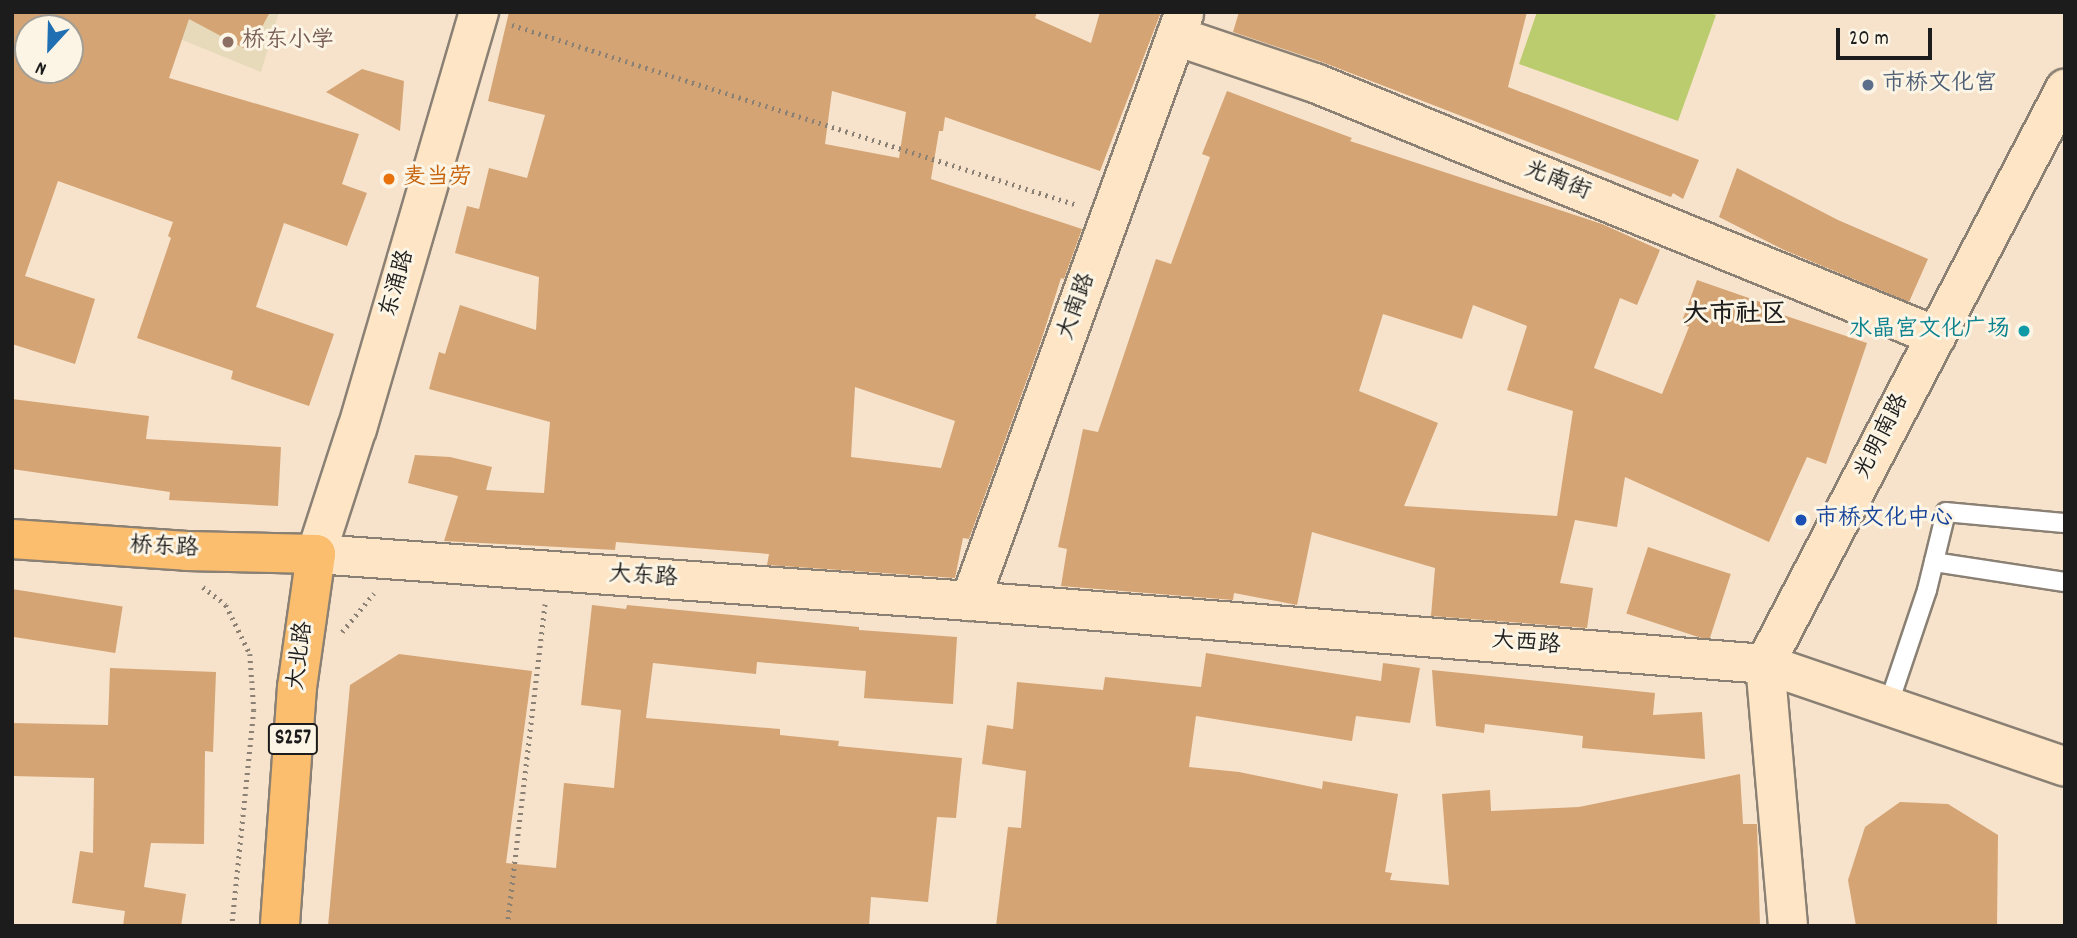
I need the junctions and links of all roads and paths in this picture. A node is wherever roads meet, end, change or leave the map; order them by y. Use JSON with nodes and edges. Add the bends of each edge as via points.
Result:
{"nodes":[{"id":1,"x":478,"y":13,"type":"edge"},
{"id":2,"x":1180,"y":24,"type":"edge"},
{"id":3,"x":2065,"y":89,"type":"edge"},
{"id":4,"x":1111,"y":216,"type":"junction"},
{"id":5,"x":1936,"y":336,"type":"junction"},
{"id":6,"x":2065,"y":523,"type":"edge"},
{"id":7,"x":12,"y":539,"type":"edge"},
{"id":8,"x":316,"y":554,"type":"junction"},
{"id":9,"x":413,"y":562,"type":"junction"},
{"id":10,"x":1934,"y":562,"type":"junction"},
{"id":11,"x":548,"y":571,"type":"junction"},
{"id":12,"x":196,"y":582,"type":"dead end"},
{"id":13,"x":2065,"y":582,"type":"edge"},
{"id":14,"x":970,"y":601,"type":"junction"},
{"id":15,"x":341,"y":642,"type":"dead end"},
{"id":16,"x":1765,"y":664,"type":"junction"},
{"id":17,"x":1888,"y":706,"type":"junction"},
{"id":18,"x":2065,"y":767,"type":"edge"},
{"id":19,"x":232,"y":926,"type":"edge"},
{"id":20,"x":280,"y":926,"type":"edge"},
{"id":21,"x":507,"y":926,"type":"edge"},
{"id":22,"x":1788,"y":926,"type":"edge"}],
"edges":[{"from":1,"to":4,"type":"path"},
{"from":1,"to":8,"type":"street","name":"东涌路"},
{"from":2,"to":4,"type":"street","name":"大南路"},
{"from":2,"to":5,"type":"street","name":"光南街"},
{"from":3,"to":5,"type":"street","name":"光明南路"},
{"from":4,"to":14,"type":"street","name":"大南路"},
{"from":5,"to":16,"type":"street","name":"光明南路"},
{"from":6,"to":10,"type":"lane","via":[[1946,512]]},
{"from":7,"to":8,"type":"main road","name":"桥东路"},
{"from":8,"to":9,"type":"street","name":"大东路"},
{"from":8,"to":20,"type":"main road","name":"大北路","number":"S257","via":[[297,687]]},
{"from":9,"to":11,"type":"street","name":"大东路"},
{"from":9,"to":15,"type":"path","via":[[381,586],[342,629]]},
{"from":10,"to":13,"type":"lane"},
{"from":10,"to":17,"type":"lane"},
{"from":11,"to":14,"type":"street","name":"大东路"},
{"from":11,"to":21,"type":"path"},
{"from":12,"to":19,"type":"path","via":[[226,605],[250,654],[254,710]]},
{"from":14,"to":16,"type":"street","name":"大西路"},
{"from":16,"to":17,"type":"street","name":"大西路"},
{"from":16,"to":22,"type":"street"},
{"from":17,"to":18,"type":"street","name":"大西路"}]}
